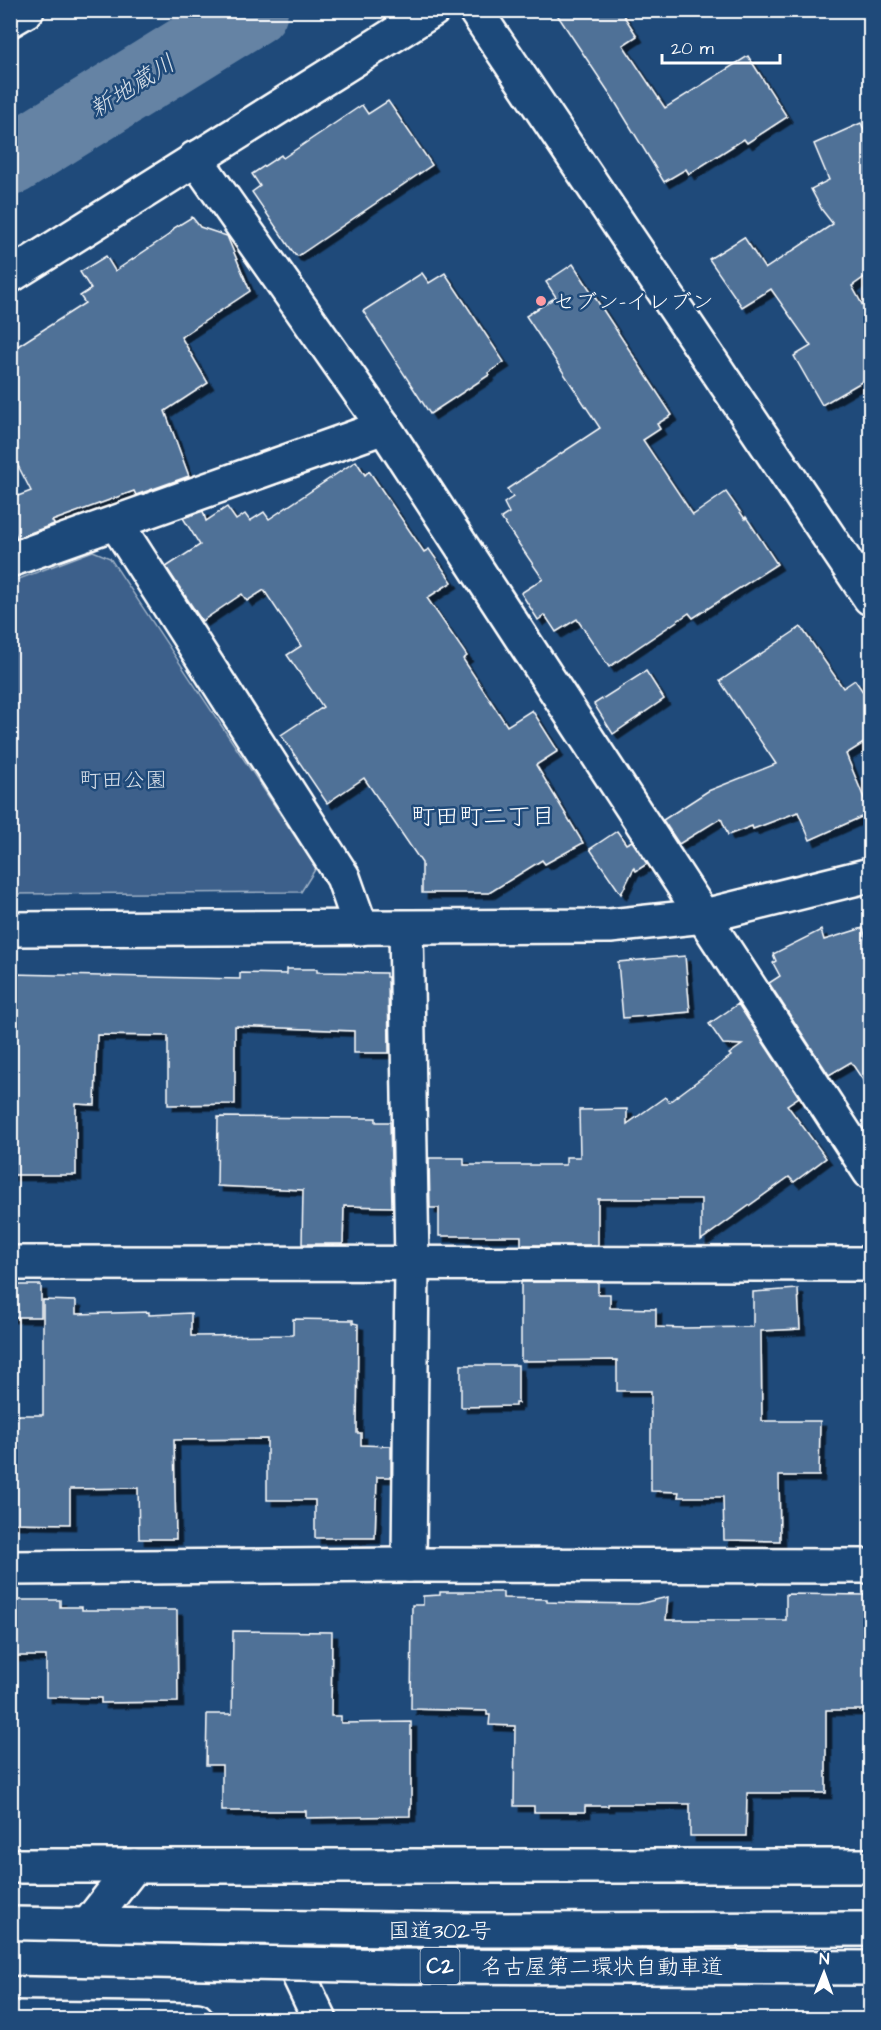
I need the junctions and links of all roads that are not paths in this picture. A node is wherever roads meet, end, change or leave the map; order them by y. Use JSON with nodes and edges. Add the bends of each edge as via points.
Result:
{"nodes":[{"id":1,"x":433,"y":10,"type":"edge"},
{"id":2,"x":475,"y":10,"type":"edge"},
{"id":3,"x":195,"y":158,"type":"junction"},
{"id":4,"x":10,"y":276,"type":"edge"},
{"id":5,"x":384,"y":428,"type":"junction"},
{"id":6,"x":116,"y":523,"type":"junction"},
{"id":7,"x":10,"y":560,"type":"edge"},
{"id":8,"x":869,"y":592,"type":"edge"},
{"id":9,"x":870,"y":875,"type":"edge"},
{"id":10,"x":704,"y":916,"type":"junction"},
{"id":11,"x":361,"y":928,"type":"junction"},
{"id":12,"x":406,"y":928,"type":"junction"},
{"id":13,"x":10,"y":929,"type":"edge"},
{"id":14,"x":870,"y":1172,"type":"edge"},
{"id":15,"x":412,"y":1262,"type":"junction"},
{"id":16,"x":10,"y":1263,"type":"edge"},
{"id":17,"x":870,"y":1264,"type":"edge"},
{"id":18,"x":409,"y":1565,"type":"junction"},
{"id":19,"x":870,"y":1566,"type":"edge"},
{"id":20,"x":10,"y":1568,"type":"edge"},
{"id":21,"x":10,"y":1866,"type":"edge"},
{"id":22,"x":134,"y":1866,"type":"junction"},
{"id":23,"x":870,"y":1866,"type":"edge"},
{"id":24,"x":10,"y":1924,"type":"edge"},
{"id":25,"x":88,"y":1925,"type":"junction"},
{"id":26,"x":277,"y":1929,"type":"junction"},
{"id":27,"x":870,"y":1929,"type":"edge"},
{"id":28,"x":10,"y":1940,"type":"edge"},
{"id":29,"x":10,"y":1958,"type":"edge"},
{"id":30,"x":398,"y":1966,"type":"junction"},
{"id":31,"x":870,"y":1968,"type":"edge"},
{"id":32,"x":10,"y":2018,"type":"edge"},
{"id":33,"x":197,"y":2019,"type":"edge"},
{"id":34,"x":320,"y":2019,"type":"edge"}],
"edges":[{"from":1,"to":3,"type":"main road"},
{"from":2,"to":8,"type":"main road"},
{"from":3,"to":4,"type":"main road"},
{"from":3,"to":5,"type":"main road"},
{"from":5,"to":6,"type":"main road"},
{"from":5,"to":10,"type":"main road"},
{"from":6,"to":7,"type":"main road"},
{"from":6,"to":11,"type":"main road","via":[[343,877]]},
{"from":9,"to":10,"type":"main road"},
{"from":10,"to":12,"type":"main road","via":[[610,926]]},
{"from":10,"to":14,"type":"main road"},
{"from":11,"to":12,"type":"main road"},
{"from":11,"to":13,"type":"main road"},
{"from":12,"to":15,"type":"main road"},
{"from":15,"to":16,"type":"main road"},
{"from":15,"to":17,"type":"main road"},
{"from":15,"to":18,"type":"main road"},
{"from":18,"to":19,"type":"main road"},
{"from":18,"to":20,"type":"main road"},
{"from":21,"to":22,"type":"main road"},
{"from":22,"to":23,"type":"main road"},
{"from":22,"to":25,"type":"main road"},
{"from":24,"to":25,"type":"main road","name":"国道302号"},
{"from":25,"to":26,"type":"main road","name":"国道302号"},
{"from":26,"to":27,"type":"main road","name":"国道302号"},
{"from":26,"to":34,"type":"main road"},
{"from":28,"to":30,"type":"main road","bridge":true},
{"from":29,"to":30,"type":"main road","name":"名古屋第二環状自動車道","number":"C2","bridge":true},
{"from":30,"to":31,"type":"main road","name":"名古屋第二環状自動車道","number":"C2","bridge":true},
{"from":32,"to":33,"type":"main road"}]}
